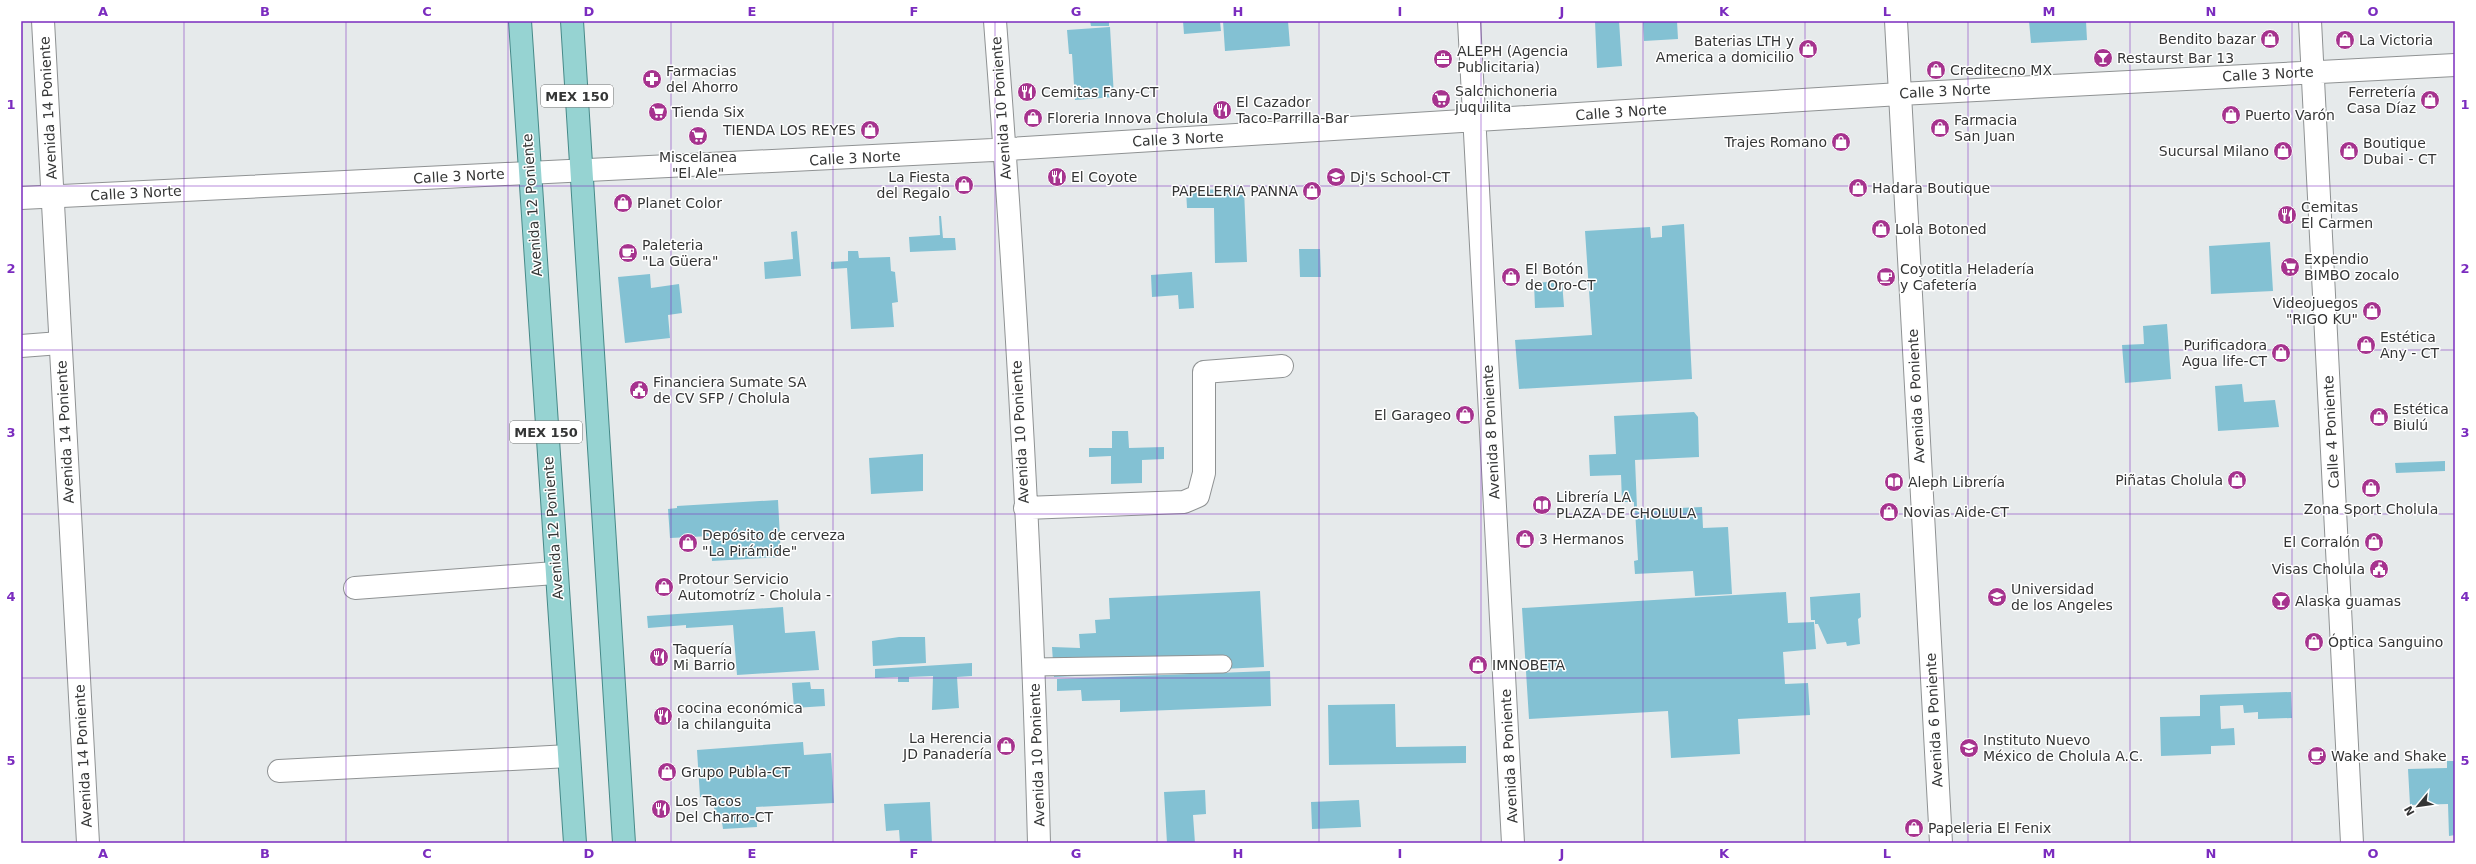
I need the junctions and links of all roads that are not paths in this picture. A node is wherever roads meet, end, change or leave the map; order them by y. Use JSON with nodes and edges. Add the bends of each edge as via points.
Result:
{"nodes":[{"id":1,"x":43,"y":21,"type":"edge"},
{"id":2,"x":520,"y":21,"type":"edge"},
{"id":3,"x":572,"y":21,"type":"edge"},
{"id":4,"x":995,"y":21,"type":"edge"},
{"id":5,"x":1469,"y":21,"type":"edge"},
{"id":6,"x":1896,"y":21,"type":"edge"},
{"id":7,"x":2310,"y":21,"type":"edge"},
{"id":8,"x":2455,"y":65,"type":"edge"},
{"id":9,"x":2313,"y":72,"type":"junction"},
{"id":10,"x":1900,"y":94,"type":"junction"},
{"id":11,"x":1475,"y":121,"type":"junction"},
{"id":12,"x":1005,"y":150,"type":"junction"},
{"id":13,"x":530,"y":172,"type":"junction"},
{"id":14,"x":582,"y":172,"type":"junction"},
{"id":15,"x":52,"y":197,"type":"junction"},
{"id":16,"x":21,"y":198,"type":"edge"},
{"id":17,"x":60,"y":343,"type":"junction"},
{"id":18,"x":21,"y":346,"type":"edge"},
{"id":19,"x":1282,"y":366,"type":"dead end"},
{"id":20,"x":1025,"y":508,"type":"junction"},
{"id":21,"x":555,"y":573,"type":"junction"},
{"id":22,"x":355,"y":588,"type":"dead end"},
{"id":23,"x":1223,"y":664,"type":"dead end"},
{"id":24,"x":1034,"y":666,"type":"junction"},
{"id":25,"x":569,"y":756,"type":"junction"},
{"id":26,"x":279,"y":771,"type":"dead end"},
{"id":27,"x":88,"y":843,"type":"edge"},
{"id":28,"x":575,"y":843,"type":"edge"},
{"id":29,"x":624,"y":843,"type":"edge"},
{"id":30,"x":1039,"y":843,"type":"edge"},
{"id":31,"x":1513,"y":843,"type":"edge"},
{"id":32,"x":1940,"y":843,"type":"edge"},
{"id":33,"x":2352,"y":843,"type":"edge"}],
"edges":[{"from":1,"to":15,"type":"street","name":"Avenida 14 Poniente"},
{"from":2,"to":13,"type":"main road","name":"Avenida 12 Poniente","number":"MEX 150"},
{"from":3,"to":14,"type":"main road","number":"MEX 150"},
{"from":4,"to":12,"type":"street","name":"Avenida 10 Poniente"},
{"from":5,"to":11,"type":"street","name":"Avenida 8 Poniente"},
{"from":6,"to":10,"type":"street","name":"Avenida 6 Poniente"},
{"from":7,"to":9,"type":"street","name":"Calle 4 Poniente"},
{"from":8,"to":9,"type":"street","name":"Calle 3 Norte"},
{"from":9,"to":10,"type":"street","name":"Calle 3 Norte"},
{"from":9,"to":33,"type":"street","name":"Calle 4 Poniente"},
{"from":10,"to":11,"type":"street","name":"Calle 3 Norte"},
{"from":10,"to":32,"type":"street","name":"Avenida 6 Poniente"},
{"from":11,"to":12,"type":"street","name":"Calle 3 Norte"},
{"from":11,"to":31,"type":"street","name":"Avenida 8 Poniente"},
{"from":12,"to":14,"type":"street","name":"Calle 3 Norte"},
{"from":12,"to":20,"type":"street","name":"Avenida 10 Poniente"},
{"from":13,"to":14,"type":"street","name":"Calle 3 Norte"},
{"from":13,"to":15,"type":"street","name":"Calle 3 Norte"},
{"from":13,"to":21,"type":"main road","name":"Avenida 12 Poniente","number":"MEX 150"},
{"from":14,"to":29,"type":"main road","number":"MEX 150"},
{"from":15,"to":16,"type":"street","name":"Calle 3 Norte"},
{"from":15,"to":17,"type":"street","name":"Avenida 14 Poniente"},
{"from":17,"to":18,"type":"street"},
{"from":17,"to":27,"type":"street","name":"Avenida 14 Poniente"},
{"from":19,"to":20,"type":"street","via":[[1204,372],[1204,473],[1198,496],[1184,502]]},
{"from":20,"to":24,"type":"street","name":"Avenida 10 Poniente"},
{"from":21,"to":22,"type":"street"},
{"from":21,"to":25,"type":"main road","name":"Avenida 12 Poniente","number":"MEX 150"},
{"from":23,"to":24,"type":"lane"},
{"from":24,"to":30,"type":"street","name":"Avenida 10 Poniente"},
{"from":25,"to":26,"type":"street"},
{"from":25,"to":28,"type":"main road","name":"Avenida 12 Poniente","number":"MEX 150"}]}
